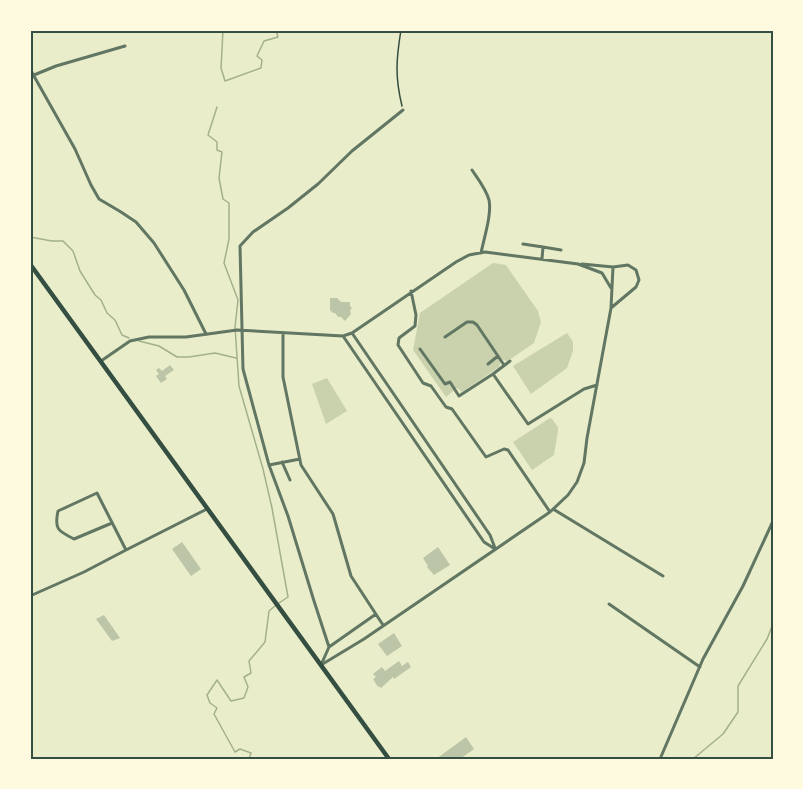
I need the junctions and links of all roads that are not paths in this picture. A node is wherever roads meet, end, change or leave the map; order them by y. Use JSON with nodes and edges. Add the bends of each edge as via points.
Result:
{"nodes":[{"id":1,"x":125,"y":46,"type":"dead end"},
{"id":2,"x":31,"y":72,"type":"edge"},
{"id":3,"x":403,"y":110,"type":"road end"},
{"id":4,"x":472,"y":170,"type":"dead end"},
{"id":5,"x":523,"y":243,"type":"dead end"},
{"id":6,"x":543,"y":247,"type":"junction"},
{"id":7,"x":561,"y":250,"type":"dead end"},
{"id":8,"x":481,"y":253,"type":"junction"},
{"id":9,"x":542,"y":259,"type":"junction"},
{"id":10,"x":30,"y":264,"type":"edge"},
{"id":11,"x":578,"y":264,"type":"junction"},
{"id":12,"x":613,"y":267,"type":"junction"},
{"id":13,"x":611,"y":288,"type":"junction"},
{"id":14,"x":411,"y":291,"type":"junction"},
{"id":15,"x":611,"y":308,"type":"junction"},
{"id":16,"x":240,"y":330,"type":"junction"},
{"id":17,"x":283,"y":333,"type":"junction"},
{"id":18,"x":352,"y":333,"type":"junction"},
{"id":19,"x":206,"y":334,"type":"junction"},
{"id":20,"x":343,"y":336,"type":"junction"},
{"id":21,"x":445,"y":337,"type":"dead end"},
{"id":22,"x":420,"y":349,"type":"dead end"},
{"id":23,"x":498,"y":356,"type":"junction"},
{"id":24,"x":101,"y":361,"type":"junction"},
{"id":25,"x":510,"y":361,"type":"dead end"},
{"id":26,"x":488,"y":363,"type":"dead end"},
{"id":27,"x":504,"y":365,"type":"junction"},
{"id":28,"x":493,"y":374,"type":"junction"},
{"id":29,"x":598,"y":384,"type":"junction"},
{"id":30,"x":300,"y":459,"type":"junction"},
{"id":31,"x":282,"y":462,"type":"junction"},
{"id":32,"x":269,"y":465,"type":"junction"},
{"id":33,"x":290,"y":480,"type":"dead end"},
{"id":34,"x":208,"y":508,"type":"junction"},
{"id":35,"x":551,"y":511,"type":"junction"},
{"id":36,"x":773,"y":521,"type":"edge"},
{"id":37,"x":112,"y":523,"type":"junction"},
{"id":38,"x":495,"y":549,"type":"junction"},
{"id":39,"x":126,"y":550,"type":"junction"},
{"id":40,"x":663,"y":576,"type":"dead end"},
{"id":41,"x":30,"y":596,"type":"edge"},
{"id":42,"x":609,"y":604,"type":"dead end"},
{"id":43,"x":376,"y":614,"type":"junction"},
{"id":44,"x":383,"y":625,"type":"junction"},
{"id":45,"x":329,"y":647,"type":"junction"},
{"id":46,"x":321,"y":665,"type":"junction"},
{"id":47,"x":700,"y":667,"type":"junction"},
{"id":48,"x":389,"y":759,"type":"edge"},
{"id":49,"x":660,"y":759,"type":"edge"}],
"edges":[{"from":1,"to":2,"type":"street"},
{"from":2,"to":19,"type":"street","via":[[99,199],[136,222],[154,243]]},
{"from":3,"to":16,"type":"street","via":[[240,246]]},
{"from":4,"to":8,"type":"street","via":[[489,202]]},
{"from":5,"to":6,"type":"street"},
{"from":6,"to":7,"type":"street"},
{"from":6,"to":9,"type":"street"},
{"from":8,"to":9,"type":"street"},
{"from":8,"to":14,"type":"street","via":[[456,262]]},
{"from":9,"to":11,"type":"street"},
{"from":10,"to":24,"type":"main road"},
{"from":11,"to":12,"type":"street"},
{"from":11,"to":13,"type":"street","via":[[602,273]]},
{"from":12,"to":13,"type":"street"},
{"from":12,"to":15,"type":"street","via":[[627,265],[636,270],[639,280]]},
{"from":13,"to":15,"type":"street"},
{"from":14,"to":18,"type":"street"},
{"from":14,"to":35,"type":"street","via":[[415,326],[399,338],[398,345],[423,383],[452,409],[486,457],[508,450]]},
{"from":15,"to":29,"type":"street"},
{"from":16,"to":17,"type":"street"},
{"from":16,"to":19,"type":"street"},
{"from":16,"to":32,"type":"street","via":[[243,369]]},
{"from":17,"to":20,"type":"street"},
{"from":17,"to":30,"type":"street","via":[[283,377]]},
{"from":18,"to":20,"type":"street"},
{"from":18,"to":38,"type":"street","via":[[490,535]]},
{"from":19,"to":24,"type":"street","via":[[130,341]]},
{"from":20,"to":38,"type":"street","via":[[482,540]]},
{"from":21,"to":23,"type":"street","via":[[473,322]]},
{"from":22,"to":28,"type":"street","via":[[445,384],[450,382],[459,396]]},
{"from":23,"to":26,"type":"street"},
{"from":23,"to":27,"type":"street"},
{"from":24,"to":34,"type":"main road"},
{"from":25,"to":27,"type":"street"},
{"from":27,"to":28,"type":"street"},
{"from":28,"to":29,"type":"street","via":[[528,424]]},
{"from":29,"to":35,"type":"street","via":[[582,471],[568,495]]},
{"from":30,"to":31,"type":"street"},
{"from":30,"to":43,"type":"street","via":[[333,514],[351,576]]},
{"from":31,"to":32,"type":"street"},
{"from":31,"to":33,"type":"street"},
{"from":32,"to":45,"type":"street"},
{"from":34,"to":39,"type":"street"},
{"from":34,"to":46,"type":"main road"},
{"from":35,"to":38,"type":"street"},
{"from":35,"to":40,"type":"street"},
{"from":36,"to":47,"type":"street"},
{"from":37,"to":37,"type":"street","via":[[97,493],[58,511],[55,522],[61,532],[74,539]]},
{"from":37,"to":39,"type":"street"},
{"from":38,"to":44,"type":"street"},
{"from":39,"to":41,"type":"street"},
{"from":42,"to":47,"type":"street"},
{"from":43,"to":44,"type":"street"},
{"from":43,"to":45,"type":"street"},
{"from":44,"to":46,"type":"street"},
{"from":45,"to":46,"type":"street"},
{"from":46,"to":48,"type":"main road"},
{"from":47,"to":49,"type":"street"}]}
